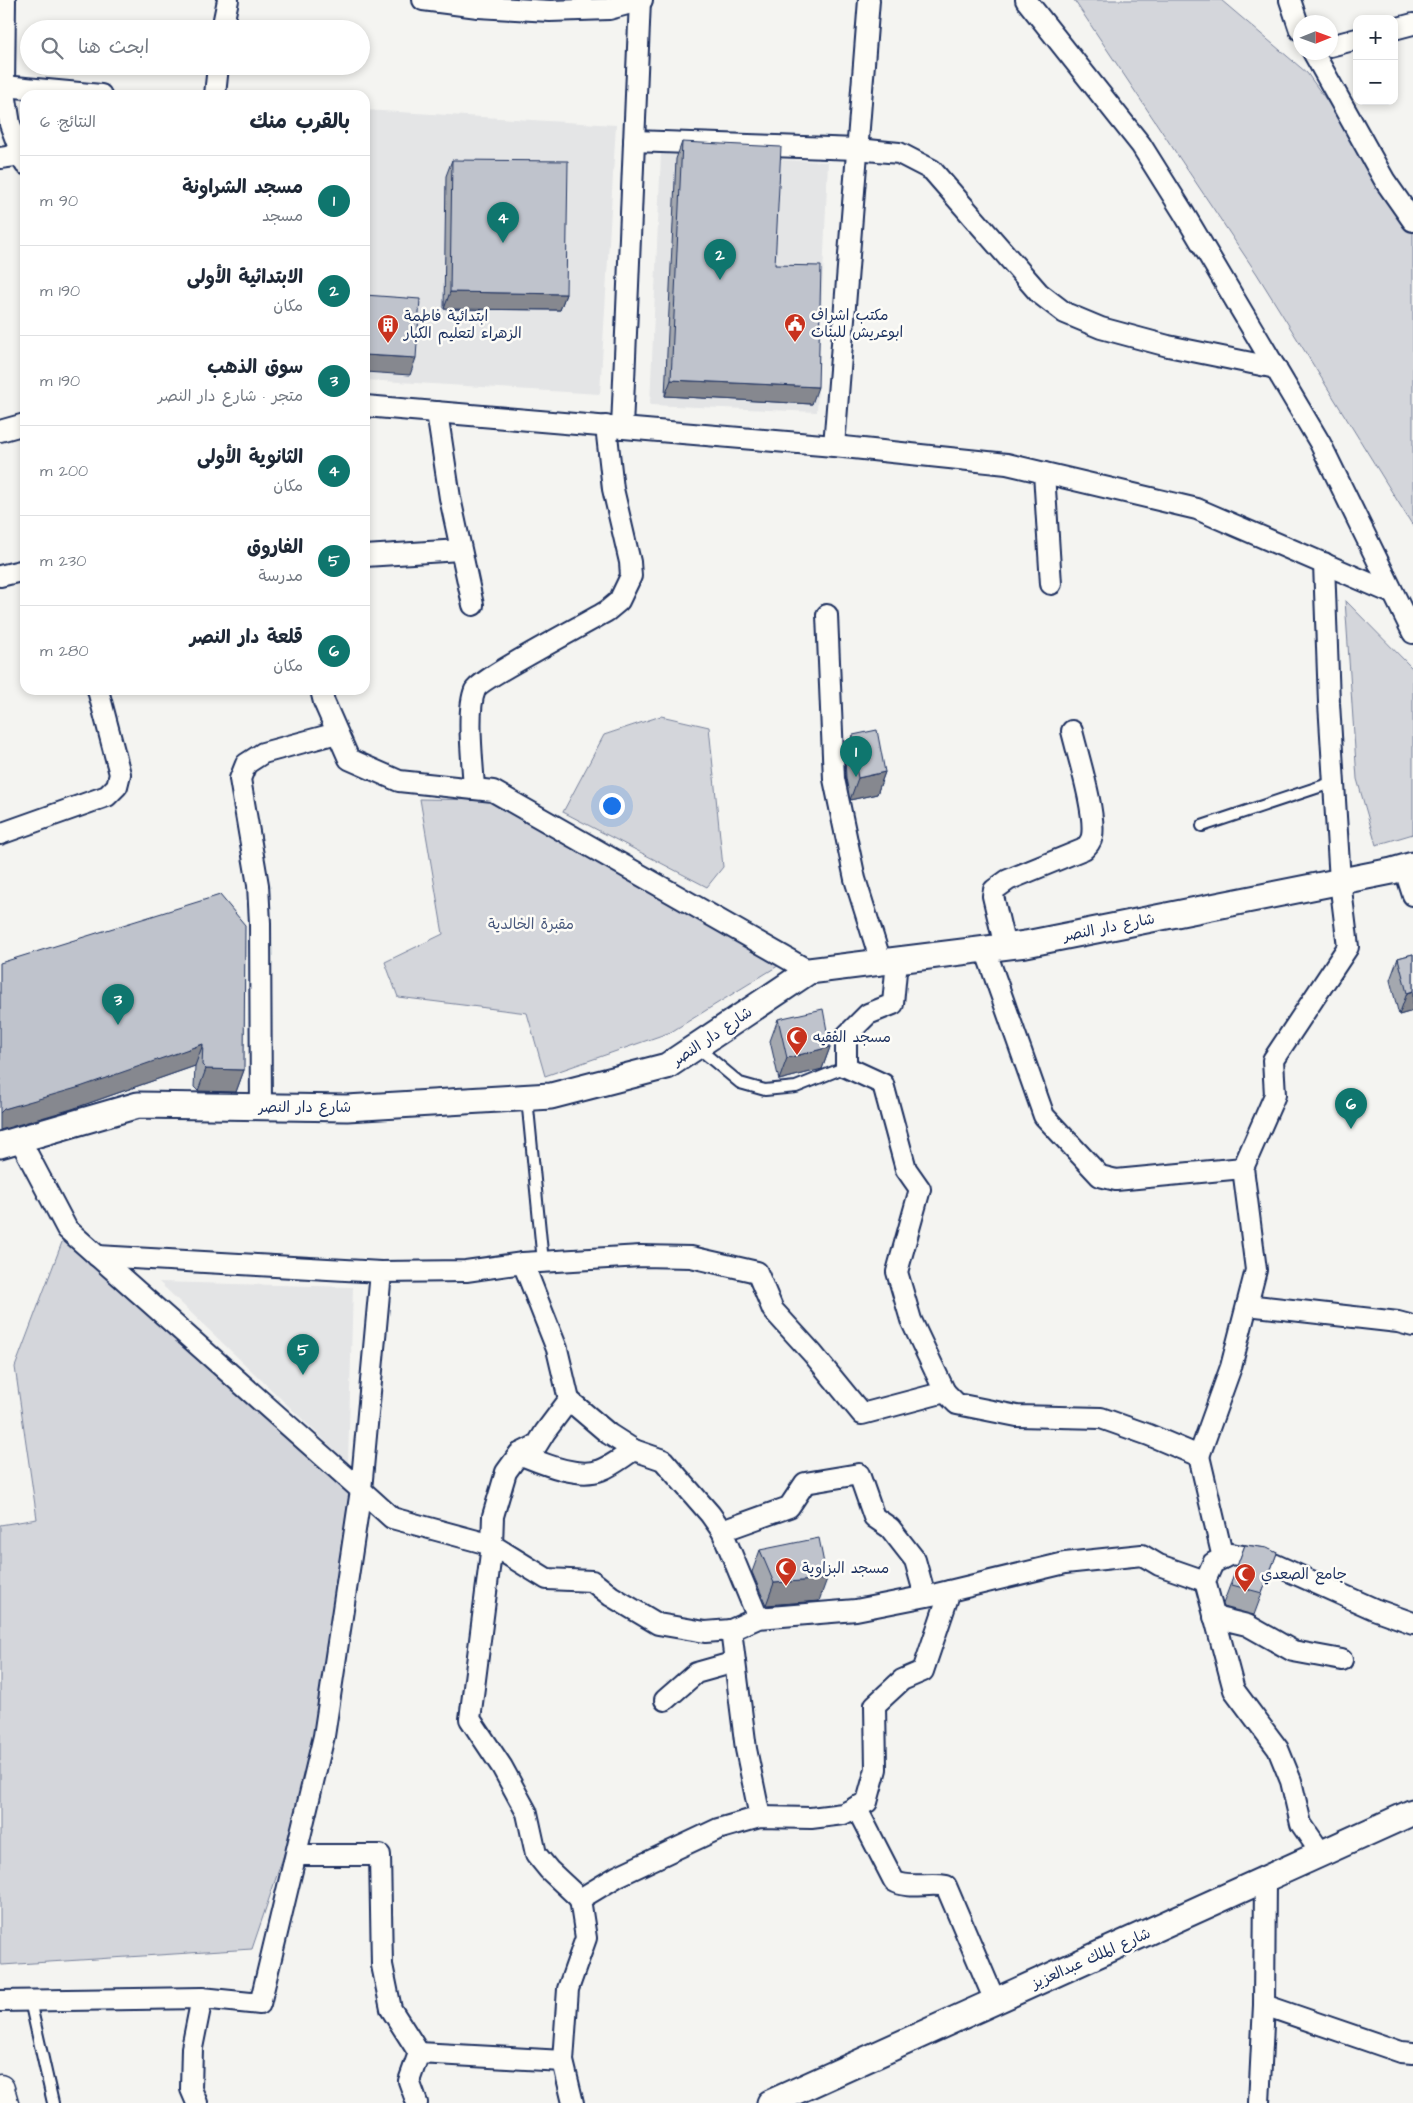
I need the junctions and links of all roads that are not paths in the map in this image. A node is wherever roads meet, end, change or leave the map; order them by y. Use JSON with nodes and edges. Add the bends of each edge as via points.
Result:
{"nodes":[{"id":1,"x":5,"y":0,"type":"edge"},
{"id":2,"x":228,"y":0,"type":"edge"},
{"id":3,"x":423,"y":0,"type":"edge"},
{"id":4,"x":641,"y":0,"type":"edge"},
{"id":5,"x":869,"y":0,"type":"edge"},
{"id":6,"x":1026,"y":0,"type":"edge"},
{"id":7,"x":1290,"y":0,"type":"edge"},
{"id":8,"x":1295,"y":15,"type":"edge"},
{"id":9,"x":224,"y":20,"type":"edge"},
{"id":10,"x":1413,"y":24,"type":"edge"},
{"id":11,"x":1398,"y":28,"type":"edge"},
{"id":12,"x":1353,"y":40,"type":"edge"},
{"id":13,"x":1338,"y":44,"type":"edge"},
{"id":14,"x":1317,"y":60,"type":"edge"},
{"id":15,"x":217,"y":75,"type":"edge"},
{"id":16,"x":4,"y":86,"type":"junction"},
{"id":17,"x":47,"y":90,"type":"edge"},
{"id":18,"x":216,"y":90,"type":"edge"},
{"id":19,"x":634,"y":141,"type":"junction"},
{"id":20,"x":857,"y":149,"type":"junction"},
{"id":21,"x":20,"y":151,"type":"edge"},
{"id":22,"x":0,"y":158,"type":"edge"},
{"id":23,"x":20,"y":159,"type":"edge"},
{"id":24,"x":1413,"y":221,"type":"edge"},
{"id":25,"x":1276,"y":368,"type":"junction"},
{"id":26,"x":370,"y":406,"type":"edge"},
{"id":27,"x":437,"y":412,"type":"junction"},
{"id":28,"x":20,"y":425,"type":"edge"},
{"id":29,"x":614,"y":427,"type":"junction"},
{"id":30,"x":0,"y":431,"type":"edge"},
{"id":31,"x":834,"y":446,"type":"junction"},
{"id":32,"x":1044,"y":473,"type":"junction"},
{"id":33,"x":460,"y":550,"type":"junction"},
{"id":34,"x":370,"y":556,"type":"edge"},
{"id":35,"x":1324,"y":563,"type":"junction"},
{"id":36,"x":20,"y":571,"type":"edge"},
{"id":37,"x":0,"y":576,"type":"edge"},
{"id":38,"x":1051,"y":584,"type":"dead end"},
{"id":39,"x":1392,"y":593,"type":"junction"},
{"id":40,"x":473,"y":605,"type":"dead end"},
{"id":41,"x":827,"y":615,"type":"dead end"},
{"id":42,"x":1413,"y":633,"type":"edge"},
{"id":43,"x":99,"y":695,"type":"edge"},
{"id":44,"x":322,"y":695,"type":"edge"},
{"id":45,"x":1072,"y":731,"type":"dead end"},
{"id":46,"x":337,"y":733,"type":"junction"},
{"id":47,"x":1334,"y":782,"type":"junction"},
{"id":48,"x":474,"y":789,"type":"junction"},
{"id":49,"x":1202,"y":826,"type":"dead end"},
{"id":50,"x":0,"y":834,"type":"edge"},
{"id":51,"x":1408,"y":866,"type":"edge"},
{"id":52,"x":1340,"y":881,"type":"junction"},
{"id":53,"x":1413,"y":895,"type":"edge"},
{"id":54,"x":995,"y":948,"type":"junction"},
{"id":55,"x":889,"y":961,"type":"junction"},
{"id":56,"x":809,"y":971,"type":"junction"},
{"id":57,"x":696,"y":1047,"type":"junction"},
{"id":58,"x":846,"y":1067,"type":"junction"},
{"id":59,"x":527,"y":1097,"type":"junction"},
{"id":60,"x":261,"y":1107,"type":"junction"},
{"id":61,"x":10,"y":1142,"type":"edge"},
{"id":62,"x":1242,"y":1168,"type":"junction"},
{"id":63,"x":97,"y":1256,"type":"junction"},
{"id":64,"x":543,"y":1262,"type":"junction"},
{"id":65,"x":523,"y":1264,"type":"junction"},
{"id":66,"x":381,"y":1272,"type":"junction"},
{"id":67,"x":1246,"y":1305,"type":"junction"},
{"id":68,"x":1413,"y":1326,"type":"edge"},
{"id":69,"x":945,"y":1392,"type":"junction"},
{"id":70,"x":569,"y":1400,"type":"junction"},
{"id":71,"x":634,"y":1450,"type":"junction"},
{"id":72,"x":519,"y":1454,"type":"junction"},
{"id":73,"x":1200,"y":1456,"type":"junction"},
{"id":74,"x":361,"y":1490,"type":"junction"},
{"id":75,"x":722,"y":1531,"type":"junction"},
{"id":76,"x":492,"y":1545,"type":"junction"},
{"id":77,"x":1223,"y":1558,"type":"junction"},
{"id":78,"x":1205,"y":1581,"type":"junction"},
{"id":79,"x":950,"y":1591,"type":"junction"},
{"id":80,"x":925,"y":1596,"type":"junction"},
{"id":81,"x":1214,"y":1616,"type":"junction"},
{"id":82,"x":758,"y":1618,"type":"junction"},
{"id":83,"x":1413,"y":1622,"type":"edge"},
{"id":84,"x":730,"y":1630,"type":"junction"},
{"id":85,"x":1342,"y":1660,"type":"dead end"},
{"id":86,"x":735,"y":1662,"type":"junction"},
{"id":87,"x":665,"y":1700,"type":"dead end"},
{"id":88,"x":856,"y":1807,"type":"junction"},
{"id":89,"x":1413,"y":1812,"type":"edge"},
{"id":90,"x":760,"y":1817,"type":"junction"},
{"id":91,"x":1321,"y":1853,"type":"junction"},
{"id":92,"x":296,"y":1855,"type":"junction"},
{"id":93,"x":1265,"y":1879,"type":"junction"},
{"id":94,"x":580,"y":1899,"type":"junction"},
{"id":95,"x":202,"y":1998,"type":"junction"},
{"id":96,"x":30,"y":2000,"type":"junction"},
{"id":97,"x":0,"y":2001,"type":"edge"},
{"id":98,"x":995,"y":2001,"type":"junction"},
{"id":99,"x":1264,"y":2005,"type":"junction"},
{"id":100,"x":419,"y":2053,"type":"junction"},
{"id":101,"x":1413,"y":2053,"type":"edge"},
{"id":102,"x":563,"y":2061,"type":"junction"},
{"id":103,"x":0,"y":2088,"type":"edge"},
{"id":104,"x":4,"y":2103,"type":"edge"},
{"id":105,"x":53,"y":2103,"type":"edge"},
{"id":106,"x":198,"y":2103,"type":"edge"},
{"id":107,"x":417,"y":2103,"type":"edge"},
{"id":108,"x":573,"y":2103,"type":"edge"},
{"id":109,"x":770,"y":2103,"type":"edge"},
{"id":110,"x":1259,"y":2103,"type":"edge"}],
"edges":[{"from":1,"to":16,"type":"street"},
{"from":2,"to":9,"type":"street"},
{"from":3,"to":4,"type":"street","via":[[550,11],[608,10]]},
{"from":4,"to":19,"type":"street"},
{"from":5,"to":20,"type":"street"},
{"from":6,"to":25,"type":"street","via":[[1141,145]]},
{"from":7,"to":8,"type":"street"},
{"from":10,"to":11,"type":"street"},
{"from":12,"to":13,"type":"street"},
{"from":14,"to":24,"type":"street","via":[[1385,181]]},
{"from":15,"to":18,"type":"street"},
{"from":16,"to":17,"type":"street"},
{"from":16,"to":21,"type":"street","via":[[10,124]]},
{"from":19,"to":20,"type":"street"},
{"from":19,"to":29,"type":"street"},
{"from":20,"to":25,"type":"street","via":[[899,154],[932,170],[1040,293],[1066,313],[1101,328],[1168,346]]},
{"from":20,"to":31,"type":"street"},
{"from":22,"to":23,"type":"street"},
{"from":25,"to":39,"type":"street","via":[[1320,443]]},
{"from":26,"to":27,"type":"street"},
{"from":27,"to":29,"type":"street"},
{"from":27,"to":33,"type":"street"},
{"from":28,"to":30,"type":"street"},
{"from":29,"to":31,"type":"street"},
{"from":29,"to":48,"type":"street","via":[[613,489],[631,576],[618,601],[607,611],[495,673],[476,688],[471,703]]},
{"from":31,"to":32,"type":"street","via":[[1007,464]]},
{"from":32,"to":35,"type":"street","via":[[1198,509]]},
{"from":32,"to":38,"type":"street"},
{"from":33,"to":34,"type":"street"},
{"from":33,"to":40,"type":"street"},
{"from":35,"to":39,"type":"street"},
{"from":35,"to":47,"type":"street"},
{"from":36,"to":37,"type":"street"},
{"from":39,"to":42,"type":"street"},
{"from":41,"to":55,"type":"street","via":[[834,779],[855,879]]},
{"from":43,"to":50,"type":"street","via":[[120,774],[117,786],[107,796]]},
{"from":44,"to":46,"type":"street"},
{"from":45,"to":54,"type":"street","via":[[1092,822],[1089,845],[1008,880],[994,890]]},
{"from":46,"to":48,"type":"street","via":[[349,759],[399,781]]},
{"from":46,"to":60,"type":"street","via":[[263,754],[246,764],[240,779],[258,885]]},
{"from":47,"to":49,"type":"lane"},
{"from":47,"to":52,"type":"street"},
{"from":48,"to":56,"type":"street","via":[[493,791]]},
{"from":51,"to":52,"type":"street","name":"شارع دار النصر"},
{"from":51,"to":53,"type":"street"},
{"from":52,"to":54,"type":"street","name":"شارع دار النصر"},
{"from":52,"to":62,"type":"street","via":[[1348,947],[1273,1060],[1274,1095]]},
{"from":54,"to":55,"type":"street","name":"شارع دار النصر"},
{"from":54,"to":62,"type":"street","via":[[1044,1116],[1100,1176],[1116,1180]]},
{"from":55,"to":56,"type":"street","name":"شارع دار النصر"},
{"from":55,"to":58,"type":"street","via":[[892,1004],[868,1014],[846,1036]]},
{"from":56,"to":57,"type":"street","name":"شارع دار النصر"},
{"from":57,"to":58,"type":"lane","via":[[740,1084],[764,1090],[796,1087]]},
{"from":57,"to":59,"type":"street","name":"شارع دار النصر","via":[[667,1066],[550,1096]]},
{"from":58,"to":69,"type":"street","via":[[882,1084],[906,1169],[920,1190],[897,1272],[911,1320]]},
{"from":59,"to":60,"type":"street","name":"شارع دار النصر","via":[[347,1108]]},
{"from":59,"to":64,"type":"lane"},
{"from":60,"to":61,"type":"street","name":"شارع دار النصر","via":[[138,1105]]},
{"from":61,"to":63,"type":"street","via":[[67,1229]]},
{"from":62,"to":67,"type":"street","via":[[1256,1270]]},
{"from":63,"to":66,"type":"street"},
{"from":63,"to":74,"type":"street"},
{"from":64,"to":65,"type":"street"},
{"from":64,"to":69,"type":"street","via":[[641,1256],[691,1257],[757,1272],[773,1310],[814,1354],[862,1414]]},
{"from":65,"to":66,"type":"street","via":[[466,1271]]},
{"from":65,"to":70,"type":"street","via":[[556,1349]]},
{"from":66,"to":74,"type":"street"},
{"from":67,"to":68,"type":"street"},
{"from":67,"to":73,"type":"street","via":[[1230,1367]]},
{"from":69,"to":73,"type":"street","via":[[958,1404],[1017,1416],[1101,1418]]},
{"from":70,"to":71,"type":"street","via":[[609,1434]]},
{"from":70,"to":72,"type":"street","via":[[537,1446]]},
{"from":71,"to":72,"type":"street","via":[[601,1471],[577,1472],[548,1466]]},
{"from":71,"to":75,"type":"street","via":[[663,1460]]},
{"from":72,"to":76,"type":"street","via":[[506,1472],[493,1516]]},
{"from":73,"to":77,"type":"street"},
{"from":74,"to":76,"type":"street","via":[[392,1518]]},
{"from":74,"to":92,"type":"street","via":[[324,1736]]},
{"from":75,"to":80,"type":"street","via":[[789,1507],[805,1484],[859,1474],[874,1517],[890,1528],[915,1560]]},
{"from":75,"to":82,"type":"street"},
{"from":76,"to":84,"type":"street","via":[[547,1578],[592,1581],[610,1596],[658,1624],[705,1632]]},
{"from":76,"to":94,"type":"street","via":[[470,1719],[527,1813],[536,1854]]},
{"from":77,"to":78,"type":"street","via":[[1213,1563]]},
{"from":77,"to":83,"type":"street","via":[[1231,1554],[1262,1559],[1374,1609]]},
{"from":78,"to":79,"type":"street","via":[[1159,1565],[1142,1555],[1065,1563]]},
{"from":78,"to":81,"type":"street"},
{"from":79,"to":80,"type":"street"},
{"from":79,"to":88,"type":"street","via":[[923,1671],[902,1680],[875,1705],[876,1769],[867,1802]]},
{"from":80,"to":82,"type":"street","via":[[856,1610]]},
{"from":81,"to":85,"type":"street","via":[[1247,1625],[1293,1652]]},
{"from":81,"to":91,"type":"street","via":[[1234,1690],[1278,1749],[1291,1781],[1301,1824]]},
{"from":82,"to":84,"type":"street"},
{"from":84,"to":86,"type":"street"},
{"from":86,"to":87,"type":"street","via":[[696,1674]]},
{"from":86,"to":90,"type":"street","via":[[746,1749]]},
{"from":88,"to":90,"type":"street","via":[[843,1814],[811,1818]]},
{"from":88,"to":98,"type":"street","via":[[894,1881],[899,1885],[946,1886]]},
{"from":89,"to":91,"type":"street","name":"شارع الملك عبدالعزيز"},
{"from":90,"to":94,"type":"street","via":[[718,1829],[618,1876]]},
{"from":91,"to":93,"type":"street","name":"شارع الملك عبدالعزيز"},
{"from":92,"to":95,"type":"street","via":[[260,2004]]},
{"from":92,"to":100,"type":"street","via":[[380,1856],[382,1965],[391,2009]]},
{"from":93,"to":98,"type":"street","name":"شارع الملك عبدالعزيز"},
{"from":93,"to":99,"type":"street"},
{"from":94,"to":102,"type":"street","via":[[586,1938],[568,1989]]},
{"from":95,"to":96,"type":"street"},
{"from":95,"to":106,"type":"street","via":[[192,2048],[191,2089]]},
{"from":96,"to":97,"type":"street"},
{"from":96,"to":105,"type":"lane"},
{"from":98,"to":109,"type":"street","name":"شارع الملك عبدالعزيز"},
{"from":99,"to":101,"type":"street","via":[[1401,2052]]},
{"from":99,"to":110,"type":"street"},
{"from":100,"to":102,"type":"street"},
{"from":100,"to":107,"type":"street","via":[[409,2080]]},
{"from":102,"to":108,"type":"street"},
{"from":103,"to":104,"type":"highway"}]}
